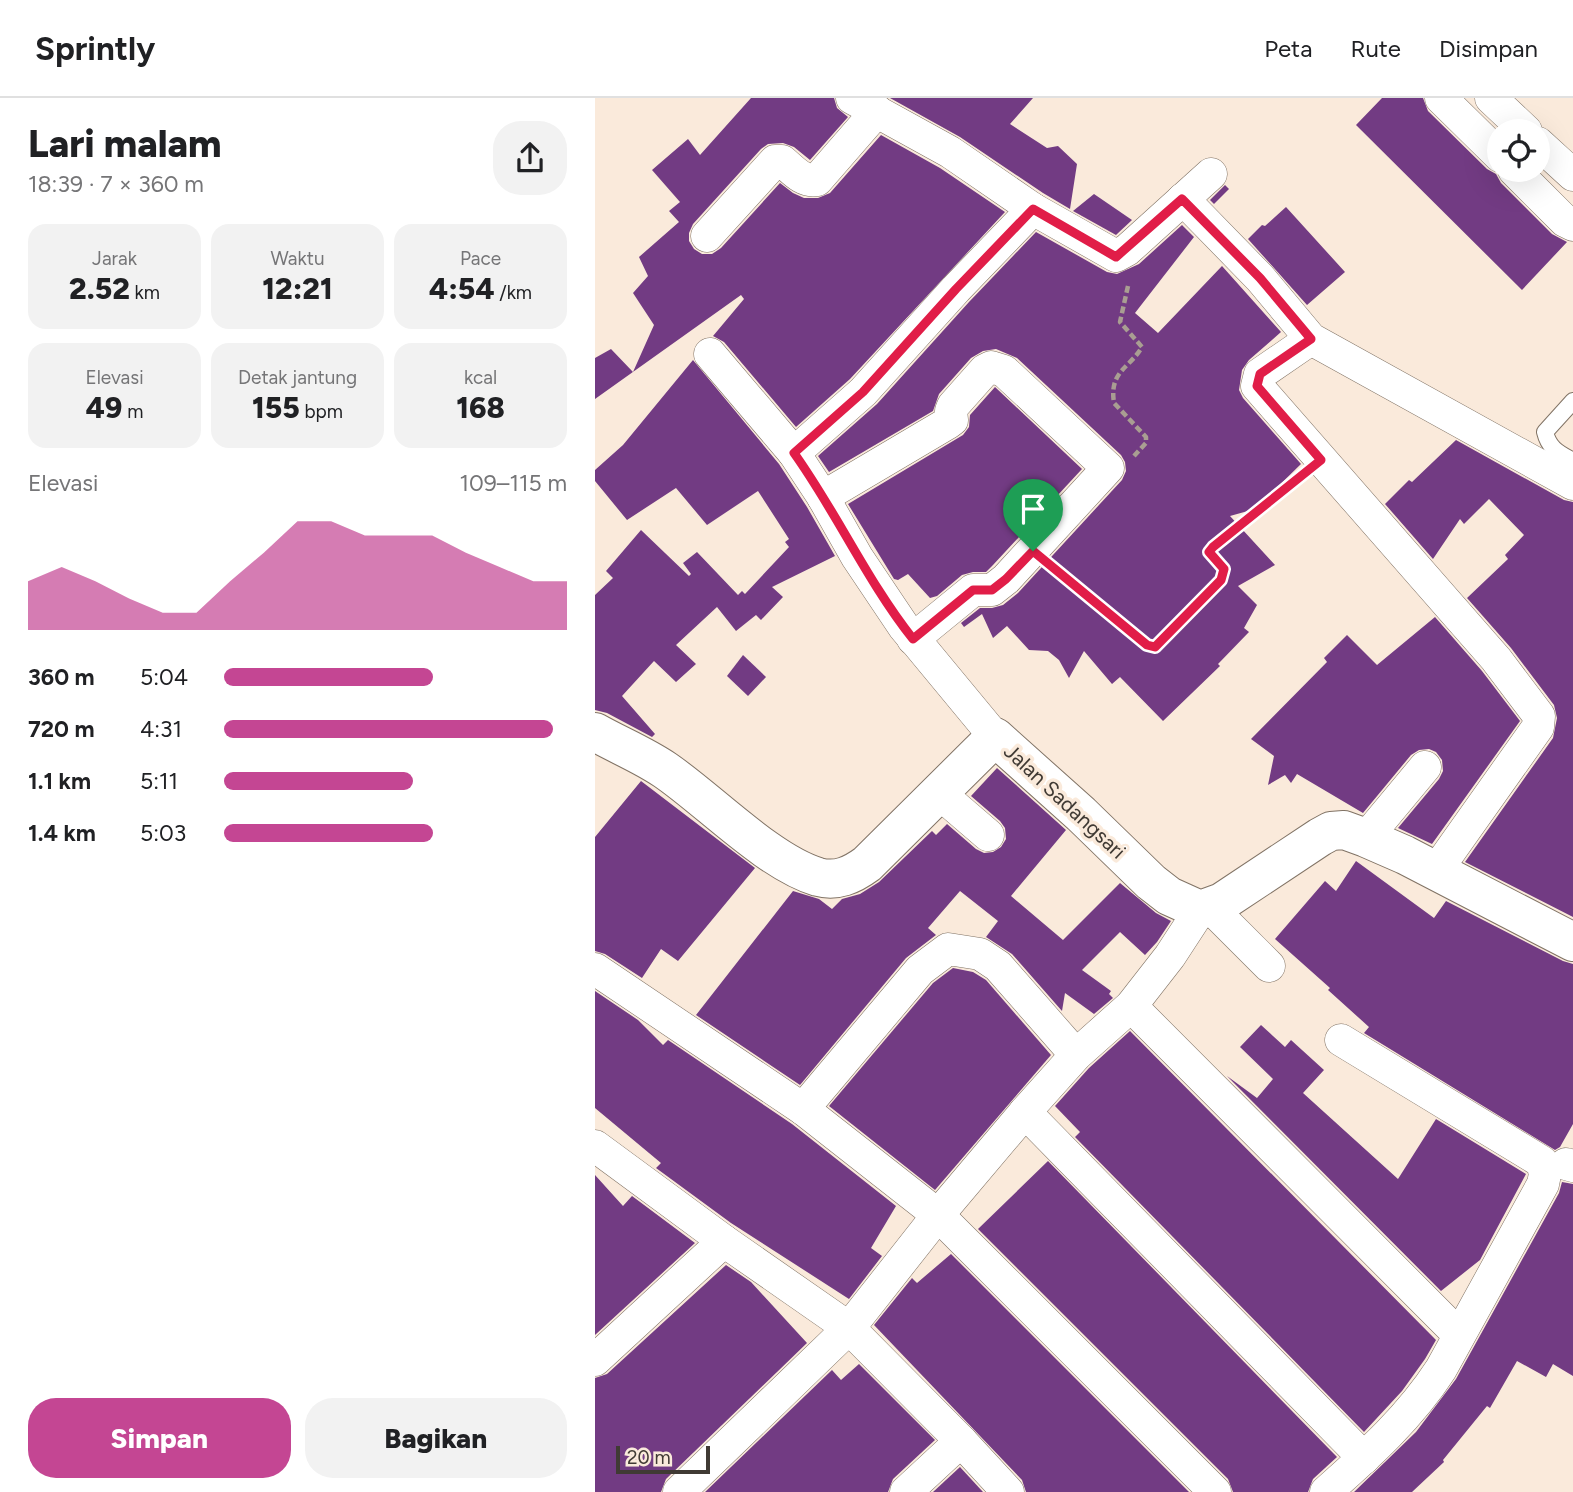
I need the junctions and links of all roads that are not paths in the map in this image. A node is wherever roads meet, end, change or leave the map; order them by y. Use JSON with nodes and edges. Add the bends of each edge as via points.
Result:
{"nodes":[{"id":1,"x":1441,"y":98,"type":"edge"},
{"id":2,"x":1490,"y":98,"type":"edge"},
{"id":3,"x":865,"y":104,"type":"edge"},
{"id":4,"x":1513,"y":119,"type":"edge"},
{"id":5,"x":1487,"y":143,"type":"edge"},
{"id":6,"x":1550,"y":154,"type":"edge"},
{"id":7,"x":1211,"y":174,"type":"dead end"},
{"id":8,"x":1573,"y":175,"type":"edge"},
{"id":9,"x":1526,"y":182,"type":"edge"},
{"id":10,"x":1182,"y":199,"type":"junction"},
{"id":11,"x":1033,"y":209,"type":"junction"},
{"id":12,"x":1573,"y":225,"type":"edge"},
{"id":13,"x":707,"y":236,"type":"dead end"},
{"id":14,"x":1311,"y":339,"type":"junction"},
{"id":15,"x":710,"y":355,"type":"dead end"},
{"id":16,"x":1573,"y":401,"type":"edge"},
{"id":17,"x":794,"y":453,"type":"junction"},
{"id":18,"x":1573,"y":461,"type":"edge"},
{"id":19,"x":1573,"y":484,"type":"edge"},
{"id":20,"x":823,"y":497,"type":"junction"},
{"id":21,"x":913,"y":639,"type":"junction"},
{"id":22,"x":595,"y":732,"type":"edge"},
{"id":23,"x":995,"y":737,"type":"junction"},
{"id":24,"x":1425,"y":767,"type":"dead end"},
{"id":25,"x":938,"y":792,"type":"junction"},
{"id":26,"x":988,"y":835,"type":"dead end"},
{"id":27,"x":1366,"y":838,"type":"junction"},
{"id":28,"x":1436,"y":871,"type":"junction"},
{"id":29,"x":1205,"y":908,"type":"junction"},
{"id":30,"x":1573,"y":942,"type":"edge"},
{"id":31,"x":1269,"y":966,"type":"dead end"},
{"id":32,"x":595,"y":969,"type":"edge"},
{"id":33,"x":1131,"y":1006,"type":"junction"},
{"id":34,"x":1341,"y":1040,"type":"dead end"},
{"id":35,"x":1076,"y":1055,"type":"junction"},
{"id":36,"x":803,"y":1109,"type":"junction"},
{"id":37,"x":1025,"y":1112,"type":"junction"},
{"id":38,"x":596,"y":1150,"type":"edge"},
{"id":39,"x":938,"y":1215,"type":"junction"},
{"id":40,"x":724,"y":1241,"type":"junction"},
{"id":41,"x":849,"y":1328,"type":"junction"},
{"id":42,"x":1459,"y":1335,"type":"junction"},
{"id":43,"x":595,"y":1360,"type":"edge"},
{"id":44,"x":961,"y":1441,"type":"junction"},
{"id":45,"x":1364,"y":1458,"type":"junction"},
{"id":46,"x":679,"y":1492,"type":"edge"},
{"id":47,"x":906,"y":1492,"type":"edge"},
{"id":48,"x":1008,"y":1492,"type":"edge"},
{"id":49,"x":1215,"y":1492,"type":"edge"},
{"id":50,"x":1326,"y":1492,"type":"edge"}],
"edges":[{"from":1,"to":5,"type":"street"},
{"from":2,"to":4,"type":"street"},
{"from":3,"to":11,"type":"street","via":[[950,152]]},
{"from":3,"to":13,"type":"street","via":[[817,180],[811,182],[782,161],[775,161]]},
{"from":6,"to":8,"type":"street"},
{"from":7,"to":10,"type":"street"},
{"from":9,"to":12,"type":"street"},
{"from":10,"to":11,"type":"street","via":[[1116,257]]},
{"from":10,"to":14,"type":"street","via":[[1260,278]]},
{"from":11,"to":17,"type":"street","via":[[863,392]]},
{"from":14,"to":19,"type":"street"},
{"from":14,"to":28,"type":"street","via":[[1260,374],[1257,386],[1496,659],[1539,716],[1538,727]]},
{"from":15,"to":17,"type":"street"},
{"from":16,"to":18,"type":"lane","via":[[1545,432],[1553,450]]},
{"from":17,"to":20,"type":"street"},
{"from":20,"to":21,"type":"street"},
{"from":20,"to":21,"type":"street","via":[[952,420],[953,406],[991,367],[1003,370],[1104,464],[1107,471],[1006,579],[992,590],[973,590]]},
{"from":21,"to":23,"type":"street"},
{"from":22,"to":25,"type":"street","name":"Jalan Sadangsari","via":[[666,771],[784,860],[820,878],[852,875]]},
{"from":23,"to":25,"type":"street","name":"Jalan Sadangsari"},
{"from":23,"to":29,"type":"street","name":"Jalan Sadangsari","via":[[1168,896]]},
{"from":24,"to":27,"type":"street"},
{"from":25,"to":26,"type":"street"},
{"from":27,"to":28,"type":"street"},
{"from":27,"to":29,"type":"street","via":[[1345,830],[1331,831],[1222,902]]},
{"from":28,"to":30,"type":"street"},
{"from":29,"to":31,"type":"street"},
{"from":29,"to":33,"type":"street"},
{"from":32,"to":36,"type":"street"},
{"from":33,"to":35,"type":"street"},
{"from":33,"to":42,"type":"street"},
{"from":34,"to":42,"type":"street","via":[[1545,1168],[1542,1184]]},
{"from":35,"to":36,"type":"street","via":[[998,966],[981,954],[948,949],[920,970]]},
{"from":35,"to":37,"type":"street"},
{"from":36,"to":39,"type":"street"},
{"from":37,"to":39,"type":"street"},
{"from":37,"to":45,"type":"street"},
{"from":38,"to":40,"type":"street"},
{"from":39,"to":41,"type":"street"},
{"from":39,"to":49,"type":"street"},
{"from":40,"to":41,"type":"street"},
{"from":40,"to":43,"type":"street"},
{"from":41,"to":44,"type":"street"},
{"from":41,"to":46,"type":"street"},
{"from":42,"to":45,"type":"street","via":[[1424,1395]]},
{"from":44,"to":47,"type":"street"},
{"from":44,"to":48,"type":"street"},
{"from":45,"to":50,"type":"street"}]}
